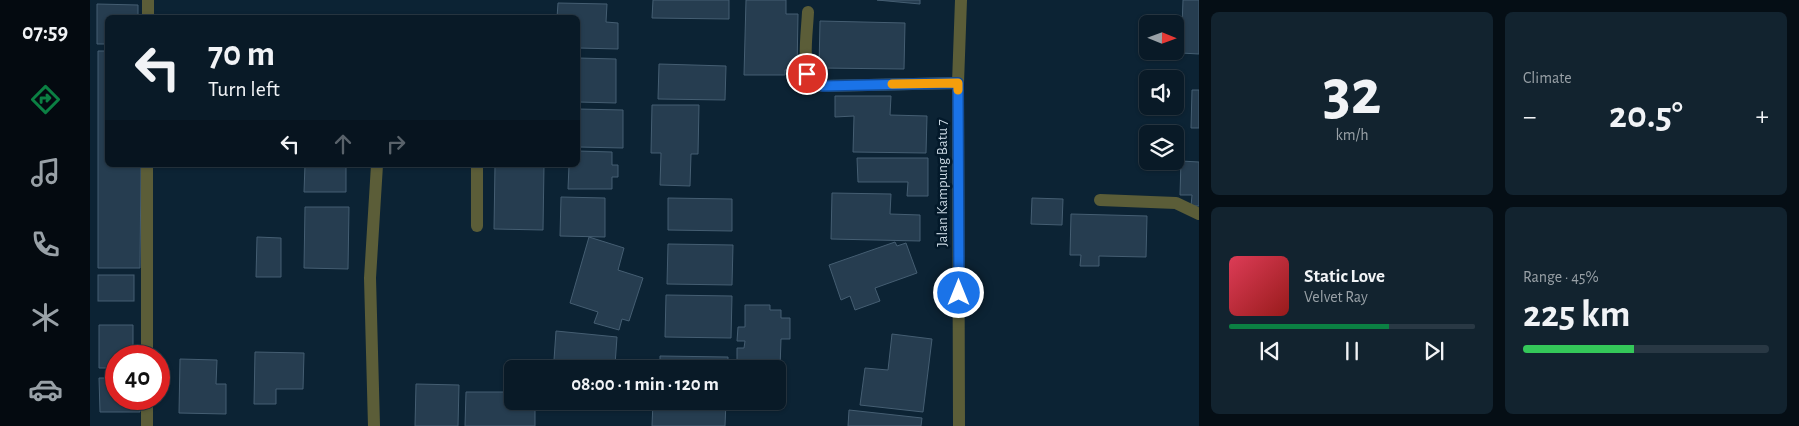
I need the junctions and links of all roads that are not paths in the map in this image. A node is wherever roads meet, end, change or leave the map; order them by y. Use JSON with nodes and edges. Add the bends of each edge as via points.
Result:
{"nodes":[{"id":1,"x":148,"y":0,"type":"edge"},
{"id":2,"x":961,"y":0,"type":"edge"},
{"id":3,"x":808,"y":12,"type":"dead end"},
{"id":4,"x":148,"y":15,"type":"edge"},
{"id":5,"x":958,"y":83,"type":"junction"},
{"id":6,"x":148,"y":167,"type":"edge"},
{"id":7,"x":377,"y":167,"type":"edge"},
{"id":8,"x":477,"y":167,"type":"edge"},
{"id":9,"x":1100,"y":200,"type":"dead end"},
{"id":10,"x":1199,"y":214,"type":"edge"},
{"id":11,"x":477,"y":226,"type":"dead end"},
{"id":12,"x":147,"y":345,"type":"edge"},
{"id":13,"x":147,"y":410,"type":"edge"},
{"id":14,"x":147,"y":426,"type":"edge"},
{"id":15,"x":374,"y":426,"type":"edge"},
{"id":16,"x":959,"y":426,"type":"edge"}],
"edges":[{"from":1,"to":4,"type":"street"},
{"from":2,"to":5,"type":"street","name":"Jalan Kampung Batu 7"},
{"from":3,"to":5,"type":"street","via":[[807,74],[811,82],[823,86]]},
{"from":5,"to":16,"type":"street","name":"Jalan Kampung Batu 7"},
{"from":6,"to":12,"type":"street"},
{"from":7,"to":15,"type":"street","via":[[370,278]]},
{"from":8,"to":11,"type":"street"},
{"from":9,"to":10,"type":"street","via":[[1176,203]]},
{"from":13,"to":14,"type":"street"}]}
